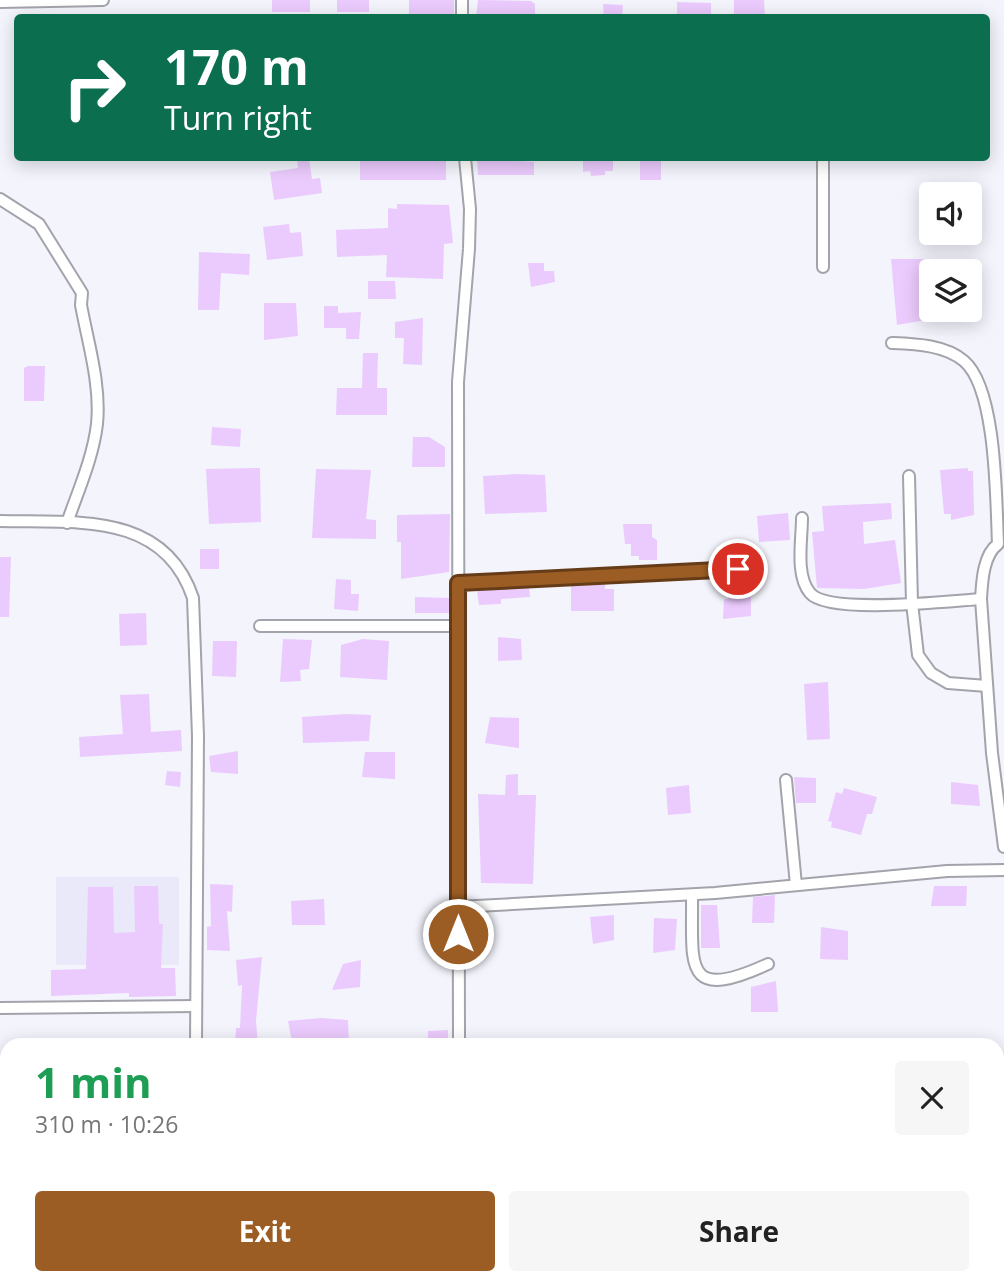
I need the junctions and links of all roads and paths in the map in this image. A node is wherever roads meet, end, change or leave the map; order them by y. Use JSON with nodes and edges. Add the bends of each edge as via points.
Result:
{"nodes":[{"id":1,"x":103,"y":0,"type":"edge"},
{"id":2,"x":0,"y":2,"type":"edge"},
{"id":3,"x":465,"y":161,"type":"edge"},
{"id":4,"x":823,"y":161,"type":"edge"},
{"id":5,"x":0,"y":199,"type":"edge"},
{"id":6,"x":823,"y":267,"type":"dead end"},
{"id":7,"x":892,"y":343,"type":"dead end"},
{"id":8,"x":909,"y":476,"type":"dead end"},
{"id":9,"x":802,"y":518,"type":"dead end"},
{"id":10,"x":0,"y":521,"type":"edge"},
{"id":11,"x":67,"y":523,"type":"junction"},
{"id":12,"x":1001,"y":544,"type":"edge"},
{"id":13,"x":738,"y":569,"type":"dead end"},
{"id":14,"x":458,"y":583,"type":"junction"},
{"id":15,"x":981,"y":599,"type":"junction"},
{"id":16,"x":912,"y":603,"type":"junction"},
{"id":17,"x":260,"y":626,"type":"dead end"},
{"id":18,"x":459,"y":626,"type":"junction"},
{"id":19,"x":987,"y":686,"type":"junction"},
{"id":20,"x":786,"y":780,"type":"dead end"},
{"id":21,"x":1004,"y":847,"type":"edge"},
{"id":22,"x":1004,"y":870,"type":"edge"},
{"id":23,"x":796,"y":886,"type":"junction"},
{"id":24,"x":692,"y":895,"type":"junction"},
{"id":25,"x":458,"y":907,"type":"junction"},
{"id":26,"x":768,"y":964,"type":"dead end"},
{"id":27,"x":196,"y":1006,"type":"junction"},
{"id":28,"x":0,"y":1009,"type":"edge"},
{"id":29,"x":196,"y":1038,"type":"edge"},
{"id":30,"x":459,"y":1038,"type":"edge"}],
"edges":[{"from":1,"to":2,"type":"street"},
{"from":3,"to":14,"type":"street","via":[[470,222],[458,382]]},
{"from":4,"to":6,"type":"street"},
{"from":5,"to":11,"type":"street","via":[[39,224],[82,293],[97,424]]},
{"from":7,"to":12,"type":"street","via":[[928,345],[963,360],[972,369],[994,454]]},
{"from":8,"to":16,"type":"street"},
{"from":9,"to":16,"type":"street","via":[[802,572],[810,594],[824,603]]},
{"from":10,"to":11,"type":"street"},
{"from":11,"to":27,"type":"street","via":[[125,529],[144,536],[176,561],[192,598],[198,736]]},
{"from":12,"to":15,"type":"street","via":[[993,547]]},
{"from":13,"to":14,"type":"street"},
{"from":14,"to":18,"type":"street"},
{"from":15,"to":16,"type":"street"},
{"from":15,"to":19,"type":"street"},
{"from":16,"to":19,"type":"street","via":[[918,655],[931,673],[948,683]]},
{"from":17,"to":18,"type":"street"},
{"from":18,"to":25,"type":"street"},
{"from":19,"to":21,"type":"street"},
{"from":20,"to":23,"type":"street"},
{"from":22,"to":23,"type":"street"},
{"from":23,"to":24,"type":"street"},
{"from":24,"to":25,"type":"street"},
{"from":24,"to":26,"type":"street","via":[[692,961],[698,975],[734,978]]},
{"from":25,"to":30,"type":"street"},
{"from":27,"to":28,"type":"street"},
{"from":27,"to":29,"type":"street"}]}
